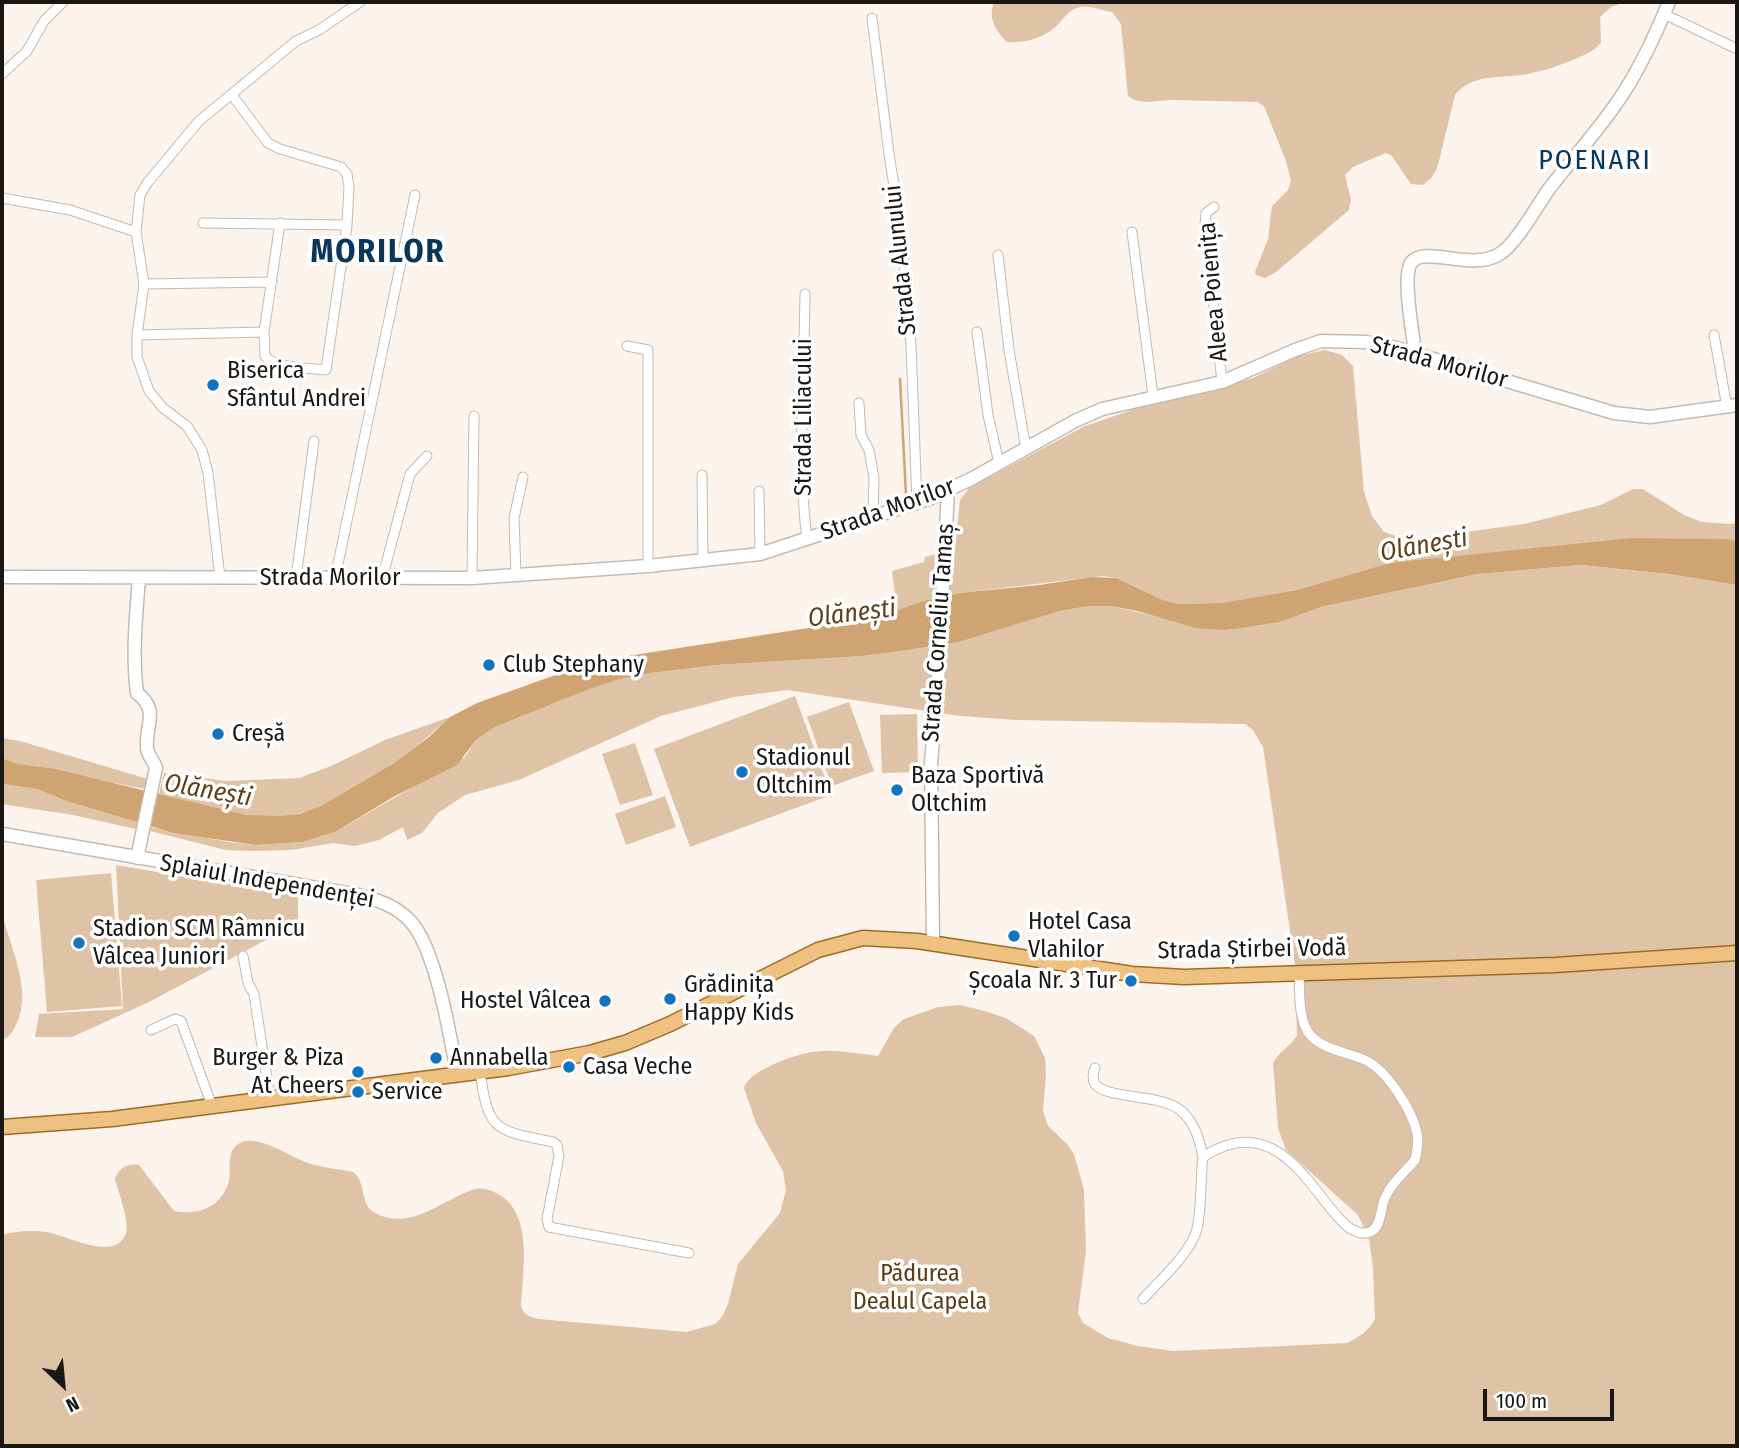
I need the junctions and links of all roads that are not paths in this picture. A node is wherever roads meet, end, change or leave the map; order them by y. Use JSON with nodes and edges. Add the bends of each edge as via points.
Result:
{"nodes":[{"id":1,"x":63,"y":2,"type":"edge"},
{"id":2,"x":360,"y":2,"type":"edge"},
{"id":3,"x":1666,"y":8,"type":"edge"},
{"id":4,"x":872,"y":18,"type":"dead end"},
{"id":5,"x":1737,"y":49,"type":"edge"},
{"id":6,"x":2,"y":74,"type":"edge"},
{"id":7,"x":232,"y":96,"type":"junction"},
{"id":8,"x":415,"y":195,"type":"dead end"},
{"id":9,"x":2,"y":198,"type":"edge"},
{"id":10,"x":1214,"y":207,"type":"dead end"},
{"id":11,"x":203,"y":223,"type":"dead end"},
{"id":12,"x":280,"y":223,"type":"junction"},
{"id":13,"x":347,"y":225,"type":"junction"},
{"id":14,"x":136,"y":232,"type":"junction"},
{"id":15,"x":1132,"y":232,"type":"dead end"},
{"id":16,"x":998,"y":255,"type":"dead end"},
{"id":17,"x":272,"y":282,"type":"junction"},
{"id":18,"x":144,"y":284,"type":"junction"},
{"id":19,"x":805,"y":294,"type":"dead end"},
{"id":20,"x":264,"y":332,"type":"junction"},
{"id":21,"x":977,"y":332,"type":"dead end"},
{"id":22,"x":137,"y":334,"type":"junction"},
{"id":23,"x":1714,"y":335,"type":"dead end"},
{"id":24,"x":627,"y":346,"type":"dead end"},
{"id":25,"x":1415,"y":352,"type":"junction"},
{"id":26,"x":1222,"y":382,"type":"junction"},
{"id":27,"x":1153,"y":396,"type":"junction"},
{"id":28,"x":859,"y":403,"type":"dead end"},
{"id":29,"x":1732,"y":406,"type":"edge"},
{"id":30,"x":474,"y":416,"type":"dead end"},
{"id":31,"x":314,"y":441,"type":"dead end"},
{"id":32,"x":1026,"y":449,"type":"junction"},
{"id":33,"x":427,"y":456,"type":"dead end"},
{"id":34,"x":999,"y":463,"type":"junction"},
{"id":35,"x":702,"y":475,"type":"dead end"},
{"id":36,"x":523,"y":477,"type":"dead end"},
{"id":37,"x":948,"y":490,"type":"junction"},
{"id":38,"x":759,"y":491,"type":"dead end"},
{"id":39,"x":917,"y":503,"type":"junction"},
{"id":40,"x":873,"y":517,"type":"junction"},
{"id":41,"x":807,"y":540,"type":"junction"},
{"id":42,"x":760,"y":554,"type":"junction"},
{"id":43,"x":703,"y":560,"type":"junction"},
{"id":44,"x":648,"y":566,"type":"junction"},
{"id":45,"x":516,"y":575,"type":"junction"},
{"id":46,"x":2,"y":578,"type":"edge"},
{"id":47,"x":139,"y":578,"type":"junction"},
{"id":48,"x":220,"y":578,"type":"junction"},
{"id":49,"x":296,"y":578,"type":"junction"},
{"id":50,"x":335,"y":578,"type":"junction"},
{"id":51,"x":472,"y":578,"type":"junction"},
{"id":52,"x":382,"y":579,"type":"junction"},
{"id":53,"x":2,"y":834,"type":"edge"},
{"id":54,"x":138,"y":851,"type":"junction"},
{"id":55,"x":933,"y":943,"type":"junction"},
{"id":56,"x":1737,"y":953,"type":"edge"},
{"id":57,"x":243,"y":956,"type":"dead end"},
{"id":58,"x":1299,"y":973,"type":"junction"},
{"id":59,"x":152,"y":1030,"type":"dead end"},
{"id":60,"x":1095,"y":1068,"type":"dead end"},
{"id":61,"x":480,"y":1071,"type":"junction"},
{"id":62,"x":457,"y":1073,"type":"junction"},
{"id":63,"x":270,"y":1098,"type":"junction"},
{"id":64,"x":212,"y":1105,"type":"junction"},
{"id":65,"x":2,"y":1127,"type":"edge"},
{"id":66,"x":1203,"y":1157,"type":"junction"},
{"id":67,"x":689,"y":1253,"type":"dead end"},
{"id":68,"x":1143,"y":1299,"type":"dead end"}],
"edges":[{"from":1,"to":6,"type":"street","via":[[44,21],[27,51]]},
{"from":2,"to":7,"type":"street","via":[[296,41]]},
{"from":3,"to":5,"type":"street"},
{"from":3,"to":25,"type":"street","via":[[1617,103],[1501,253],[1476,261],[1424,255],[1413,260],[1408,282]]},
{"from":4,"to":39,"type":"street","name":"Strada Alunului","via":[[902,236]]},
{"from":7,"to":13,"type":"street","via":[[268,144],[341,167],[349,187]]},
{"from":7,"to":14,"type":"street","via":[[200,121],[148,182],[140,195]]},
{"from":8,"to":50,"type":"street"},
{"from":9,"to":14,"type":"street","via":[[70,210]]},
{"from":10,"to":26,"type":"street","name":"Aleea Poienița","via":[[1206,213],[1205,225]]},
{"from":11,"to":12,"type":"street"},
{"from":12,"to":13,"type":"street"},
{"from":12,"to":17,"type":"street"},
{"from":13,"to":20,"type":"street","via":[[326,370],[270,362],[263,350]]},
{"from":14,"to":18,"type":"street"},
{"from":15,"to":27,"type":"street"},
{"from":16,"to":32,"type":"street"},
{"from":17,"to":18,"type":"street"},
{"from":17,"to":20,"type":"street"},
{"from":18,"to":22,"type":"street"},
{"from":19,"to":41,"type":"street","name":"Strada Liliacului"},
{"from":20,"to":22,"type":"street"},
{"from":21,"to":34,"type":"street"},
{"from":22,"to":48,"type":"street","via":[[137,357],[149,391],[193,432],[206,461]]},
{"from":23,"to":29,"type":"street"},
{"from":24,"to":44,"type":"street","via":[[648,350]]},
{"from":25,"to":26,"type":"street","name":"Strada Morilor","via":[[1366,342],[1321,341]]},
{"from":25,"to":29,"type":"street","name":"Strada Morilor","via":[[1614,413],[1650,417]]},
{"from":26,"to":27,"type":"street","name":"Strada Morilor"},
{"from":27,"to":32,"type":"street","name":"Strada Morilor","via":[[1102,409]]},
{"from":28,"to":40,"type":"street","via":[[861,435],[874,478]]},
{"from":30,"to":51,"type":"street"},
{"from":31,"to":49,"type":"street"},
{"from":32,"to":34,"type":"street","name":"Strada Morilor"},
{"from":33,"to":52,"type":"street","via":[[410,474]]},
{"from":34,"to":37,"type":"street","name":"Strada Morilor"},
{"from":35,"to":43,"type":"street"},
{"from":36,"to":45,"type":"street","via":[[514,518]]},
{"from":37,"to":39,"type":"street","name":"Strada Morilor"},
{"from":37,"to":55,"type":"street","name":"Strada Corneliu Tamaș","via":[[931,762]]},
{"from":38,"to":42,"type":"street"},
{"from":39,"to":40,"type":"street","name":"Strada Morilor"},
{"from":40,"to":41,"type":"street","name":"Strada Morilor"},
{"from":41,"to":42,"type":"street","name":"Strada Morilor"},
{"from":42,"to":43,"type":"street","name":"Strada Morilor"},
{"from":43,"to":44,"type":"street","name":"Strada Morilor"},
{"from":44,"to":45,"type":"street","name":"Strada Morilor"},
{"from":45,"to":51,"type":"street","name":"Strada Morilor"},
{"from":46,"to":47,"type":"street","name":"Strada Morilor"},
{"from":47,"to":48,"type":"street","name":"Strada Morilor"},
{"from":47,"to":54,"type":"street","via":[[135,680],[137,693],[150,710],[147,747],[156,768]]},
{"from":48,"to":49,"type":"street","name":"Strada Morilor"},
{"from":49,"to":50,"type":"street","name":"Strada Morilor"},
{"from":50,"to":52,"type":"street","name":"Strada Morilor"},
{"from":51,"to":52,"type":"street","name":"Strada Morilor"},
{"from":53,"to":54,"type":"street","name":"Splaiul Independenței"},
{"from":54,"to":62,"type":"street","name":"Splaiul Independenței","via":[[358,895],[396,909],[411,923],[427,950]]},
{"from":55,"to":58,"type":"main road","name":"Strada Știrbei Vodă","via":[[1142,974]]},
{"from":55,"to":61,"type":"main road","name":"Strada Știrbei Vodă","via":[[863,938],[830,945],[633,1040],[570,1057]]},
{"from":56,"to":58,"type":"main road","name":"Strada Știrbei Vodă","via":[[1555,965]]},
{"from":57,"to":63,"type":"street","via":[[254,994]]},
{"from":58,"to":66,"type":"street","via":[[1308,1032],[1322,1044],[1383,1072],[1417,1131],[1415,1160],[1385,1198],[1374,1230],[1360,1233],[1339,1218],[1283,1155],[1268,1146],[1242,1142]]},
{"from":59,"to":64,"type":"street","via":[[175,1019],[181,1021]]},
{"from":60,"to":66,"type":"street","via":[[1095,1084],[1104,1090],[1165,1101],[1178,1108],[1199,1136]]},
{"from":61,"to":62,"type":"main road","name":"Strada Știrbei Vodă"},
{"from":61,"to":67,"type":"street","via":[[491,1119],[517,1135],[557,1146],[547,1220],[550,1227]]},
{"from":62,"to":63,"type":"main road","name":"Strada Știrbei Vodă"},
{"from":63,"to":64,"type":"main road","name":"Strada Știrbei Vodă"},
{"from":64,"to":65,"type":"main road","name":"Strada Știrbei Vodă","via":[[78,1123]]},
{"from":66,"to":68,"type":"street","via":[[1195,1236]]}]}
